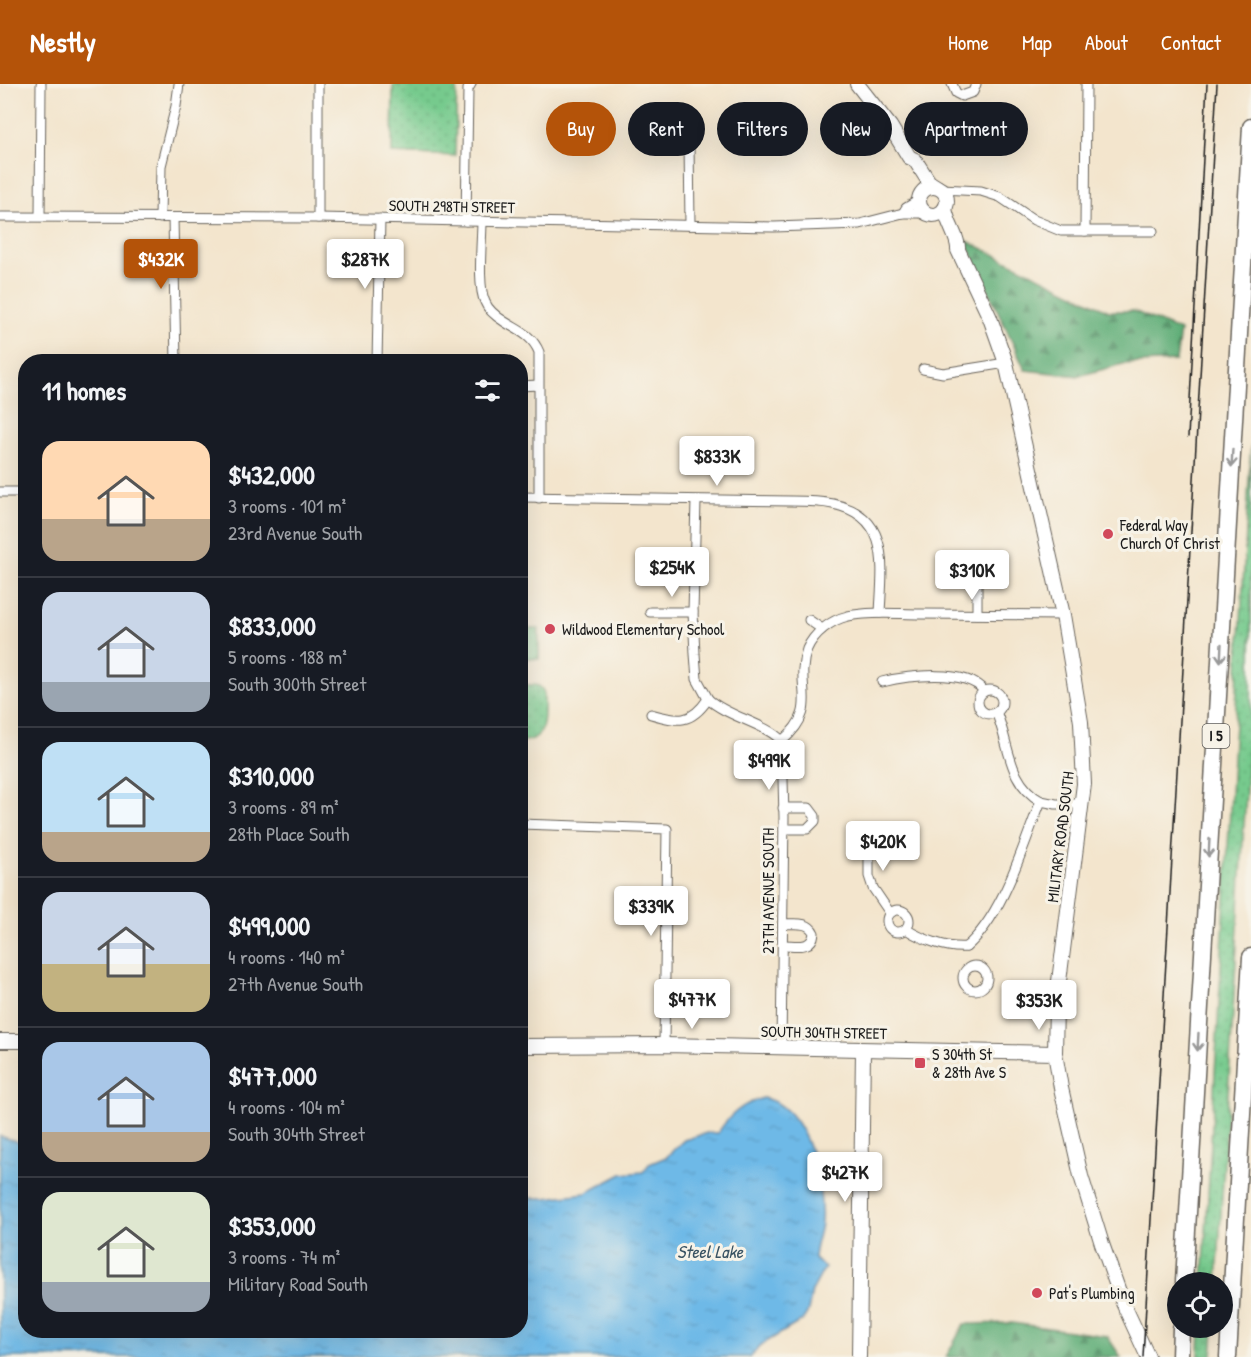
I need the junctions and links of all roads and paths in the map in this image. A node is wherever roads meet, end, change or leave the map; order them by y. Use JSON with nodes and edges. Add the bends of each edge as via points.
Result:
{"nodes":[{"id":1,"x":41,"y":84,"type":"edge"},
{"id":2,"x":179,"y":84,"type":"edge"},
{"id":3,"x":318,"y":84,"type":"edge"},
{"id":4,"x":471,"y":84,"type":"edge"},
{"id":5,"x":952,"y":84,"type":"edge"},
{"id":6,"x":976,"y":84,"type":"edge"},
{"id":7,"x":1086,"y":84,"type":"edge"},
{"id":8,"x":864,"y":86,"type":"edge"},
{"id":9,"x":1251,"y":127,"type":"edge"},
{"id":10,"x":688,"y":156,"type":"edge"},
{"id":11,"x":909,"y":158,"type":"junction"},
{"id":12,"x":939,"y":188,"type":"junction"},
{"id":13,"x":961,"y":191,"type":"junction"},
{"id":14,"x":923,"y":206,"type":"junction"},
{"id":15,"x":946,"y":206,"type":"junction"},
{"id":16,"x":40,"y":216,"type":"junction"},
{"id":17,"x":0,"y":217,"type":"edge"},
{"id":18,"x":160,"y":218,"type":"junction"},
{"id":19,"x":173,"y":218,"type":"junction"},
{"id":20,"x":318,"y":218,"type":"junction"},
{"id":21,"x":380,"y":219,"type":"junction"},
{"id":22,"x":466,"y":221,"type":"junction"},
{"id":23,"x":482,"y":221,"type":"junction"},
{"id":24,"x":690,"y":225,"type":"junction"},
{"id":25,"x":1085,"y":231,"type":"junction"},
{"id":26,"x":1153,"y":231,"type":"dead end"},
{"id":27,"x":958,"y":250,"type":"junction"},
{"id":28,"x":176,"y":354,"type":"edge"},
{"id":29,"x":377,"y":354,"type":"edge"},
{"id":30,"x":1006,"y":363,"type":"junction"},
{"id":31,"x":922,"y":369,"type":"dead end"},
{"id":32,"x":538,"y":385,"type":"junction"},
{"id":33,"x":528,"y":386,"type":"edge"},
{"id":34,"x":0,"y":492,"type":"edge"},
{"id":35,"x":18,"y":492,"type":"edge"},
{"id":36,"x":528,"y":497,"type":"edge"},
{"id":37,"x":539,"y":498,"type":"junction"},
{"id":38,"x":696,"y":501,"type":"junction"},
{"id":39,"x":977,"y":563,"type":"dead end"},
{"id":40,"x":650,"y":612,"type":"dead end"},
{"id":41,"x":693,"y":612,"type":"junction"},
{"id":42,"x":880,"y":613,"type":"junction"},
{"id":43,"x":977,"y":614,"type":"junction"},
{"id":44,"x":1063,"y":615,"type":"junction"},
{"id":45,"x":809,"y":620,"type":"dead end"},
{"id":46,"x":822,"y":629,"type":"junction"},
{"id":47,"x":882,"y":682,"type":"dead end"},
{"id":48,"x":984,"y":691,"type":"junction"},
{"id":49,"x":708,"y":699,"type":"junction"},
{"id":50,"x":996,"y":712,"type":"junction"},
{"id":51,"x":651,"y":714,"type":"dead end"},
{"id":52,"x":782,"y":741,"type":"junction"},
{"id":53,"x":1041,"y":801,"type":"junction"},
{"id":54,"x":1083,"y":804,"type":"junction"},
{"id":55,"x":783,"y":808,"type":"junction"},
{"id":56,"x":528,"y":824,"type":"edge"},
{"id":57,"x":784,"y":829,"type":"junction"},
{"id":58,"x":869,"y":835,"type":"dead end"},
{"id":59,"x":890,"y":913,"type":"junction"},
{"id":60,"x":783,"y":924,"type":"junction"},
{"id":61,"x":906,"y":929,"type":"junction"},
{"id":62,"x":783,"y":945,"type":"junction"},
{"id":63,"x":966,"y":947,"type":"junction"},
{"id":64,"x":1251,"y":957,"type":"edge"},
{"id":65,"x":972,"y":966,"type":"dead end"},
{"id":66,"x":0,"y":1041,"type":"edge"},
{"id":67,"x":18,"y":1041,"type":"edge"},
{"id":68,"x":664,"y":1045,"type":"junction"},
{"id":69,"x":528,"y":1046,"type":"edge"},
{"id":70,"x":781,"y":1047,"type":"junction"},
{"id":71,"x":863,"y":1050,"type":"junction"},
{"id":72,"x":1055,"y":1053,"type":"junction"},
{"id":73,"x":1185,"y":1272,"type":"edge"},
{"id":74,"x":1181,"y":1338,"type":"edge"},
{"id":75,"x":1180,"y":1356,"type":"edge"},
{"id":76,"x":859,"y":1357,"type":"edge"},
{"id":77,"x":1148,"y":1357,"type":"edge"},
{"id":78,"x":1228,"y":1357,"type":"edge"}],
"edges":[{"from":1,"to":16,"type":"street"},
{"from":2,"to":18,"type":"street","via":[[161,165]]},
{"from":3,"to":20,"type":"street"},
{"from":4,"to":22,"type":"street"},
{"from":5,"to":6,"type":"street","via":[[956,93],[966,96]]},
{"from":7,"to":25,"type":"street"},
{"from":8,"to":11,"type":"main road","name":"MILITARY ROAD SOUTH"},
{"from":9,"to":73,"type":"highway","number":"I 5","one_way":true},
{"from":10,"to":24,"type":"street"},
{"from":11,"to":12,"type":"main road","name":"MILITARY ROAD SOUTH"},
{"from":11,"to":14,"type":"main road","name":"MILITARY ROAD SOUTH"},
{"from":12,"to":13,"type":"street"},
{"from":12,"to":14,"type":"main road","via":[[926,188]]},
{"from":12,"to":15,"type":"main road","via":[[946,195]]},
{"from":13,"to":15,"type":"street"},
{"from":13,"to":25,"type":"street","via":[[981,191],[1000,197],[1053,229]]},
{"from":14,"to":15,"type":"main road","via":[[938,214]]},
{"from":14,"to":24,"type":"street","name":"SOUTH 298TH STREET","via":[[906,208],[903,213],[872,222],[841,225]]},
{"from":14,"to":27,"type":"main road","name":"MILITARY ROAD SOUTH","via":[[951,247]]},
{"from":15,"to":27,"type":"main road","name":"MILITARY ROAD SOUTH"},
{"from":16,"to":17,"type":"street","name":"SOUTH 298TH STREET"},
{"from":16,"to":18,"type":"street","name":"SOUTH 298TH STREET"},
{"from":18,"to":19,"type":"street","name":"SOUTH 298TH STREET"},
{"from":19,"to":20,"type":"street","name":"SOUTH 298TH STREET"},
{"from":19,"to":28,"type":"street"},
{"from":20,"to":21,"type":"street","name":"SOUTH 298TH STREET"},
{"from":21,"to":22,"type":"street","name":"SOUTH 298TH STREET"},
{"from":21,"to":29,"type":"street"},
{"from":22,"to":23,"type":"street","name":"SOUTH 298TH STREET"},
{"from":23,"to":24,"type":"street","name":"SOUTH 298TH STREET"},
{"from":23,"to":32,"type":"street","via":[[485,302],[501,319],[535,343],[539,352]]},
{"from":25,"to":26,"type":"street"},
{"from":27,"to":30,"type":"main road","name":"MILITARY ROAD SOUTH"},
{"from":30,"to":31,"type":"street","via":[[943,373]]},
{"from":30,"to":44,"type":"main road","name":"MILITARY ROAD SOUTH"},
{"from":32,"to":33,"type":"street"},
{"from":32,"to":37,"type":"street"},
{"from":34,"to":35,"type":"street"},
{"from":36,"to":37,"type":"street"},
{"from":37,"to":38,"type":"street"},
{"from":38,"to":41,"type":"street"},
{"from":38,"to":42,"type":"street","via":[[831,503],[853,511],[874,531],[882,554]]},
{"from":39,"to":43,"type":"street"},
{"from":40,"to":41,"type":"street"},
{"from":41,"to":49,"type":"street","via":[[696,674]]},
{"from":42,"to":43,"type":"street"},
{"from":42,"to":46,"type":"street","via":[[848,616]]},
{"from":43,"to":44,"type":"street"},
{"from":44,"to":54,"type":"main road","name":"MILITARY ROAD SOUTH","via":[[1081,723]]},
{"from":45,"to":46,"type":"street"},
{"from":46,"to":52,"type":"street","via":[[805,656],[804,710],[800,723]]},
{"from":47,"to":48,"type":"street","via":[[912,676],[951,677],[970,681]]},
{"from":48,"to":50,"type":"street","via":[[996,692],[1001,698]]},
{"from":48,"to":50,"type":"street","via":[[979,697],[979,708],[988,714]]},
{"from":49,"to":51,"type":"street","via":[[690,718]]},
{"from":49,"to":52,"type":"street"},
{"from":50,"to":53,"type":"street","via":[[1015,774],[1028,793]]},
{"from":52,"to":55,"type":"street","name":"27TH AVENUE SOUTH"},
{"from":53,"to":54,"type":"street"},
{"from":53,"to":63,"type":"street","via":[[1001,899],[981,932]]},
{"from":54,"to":72,"type":"main road","name":"MILITARY ROAD SOUTH","via":[[1056,1005]]},
{"from":55,"to":57,"type":"street","name":"27TH AVENUE SOUTH"},
{"from":55,"to":57,"type":"street","via":[[809,808],[815,816],[807,829]]},
{"from":56,"to":68,"type":"street","via":[[667,829]]},
{"from":57,"to":60,"type":"street","name":"27TH AVENUE SOUTH"},
{"from":58,"to":59,"type":"street","via":[[869,876]]},
{"from":59,"to":61,"type":"street","via":[[905,913],[909,923]]},
{"from":59,"to":61,"type":"street","via":[[888,928],[895,932]]},
{"from":60,"to":62,"type":"street","name":"27TH AVENUE SOUTH"},
{"from":60,"to":62,"type":"street","via":[[805,924],[814,933],[813,941],[807,945]]},
{"from":61,"to":63,"type":"street","via":[[918,936]]},
{"from":62,"to":70,"type":"street","name":"27TH AVENUE SOUTH"},
{"from":63,"to":65,"type":"street"},
{"from":64,"to":78,"type":"highway"},
{"from":66,"to":67,"type":"main road"},
{"from":68,"to":69,"type":"main road","name":"SOUTH 304TH STREET"},
{"from":68,"to":70,"type":"main road","name":"SOUTH 304TH STREET"},
{"from":70,"to":71,"type":"main road","name":"SOUTH 304TH STREET"},
{"from":71,"to":72,"type":"main road","name":"SOUTH 304TH STREET"},
{"from":71,"to":76,"type":"main road"},
{"from":72,"to":77,"type":"main road","name":"MILITARY ROAD SOUTH","via":[[1077,1158],[1102,1244]]},
{"from":74,"to":75,"type":"highway"}]}
